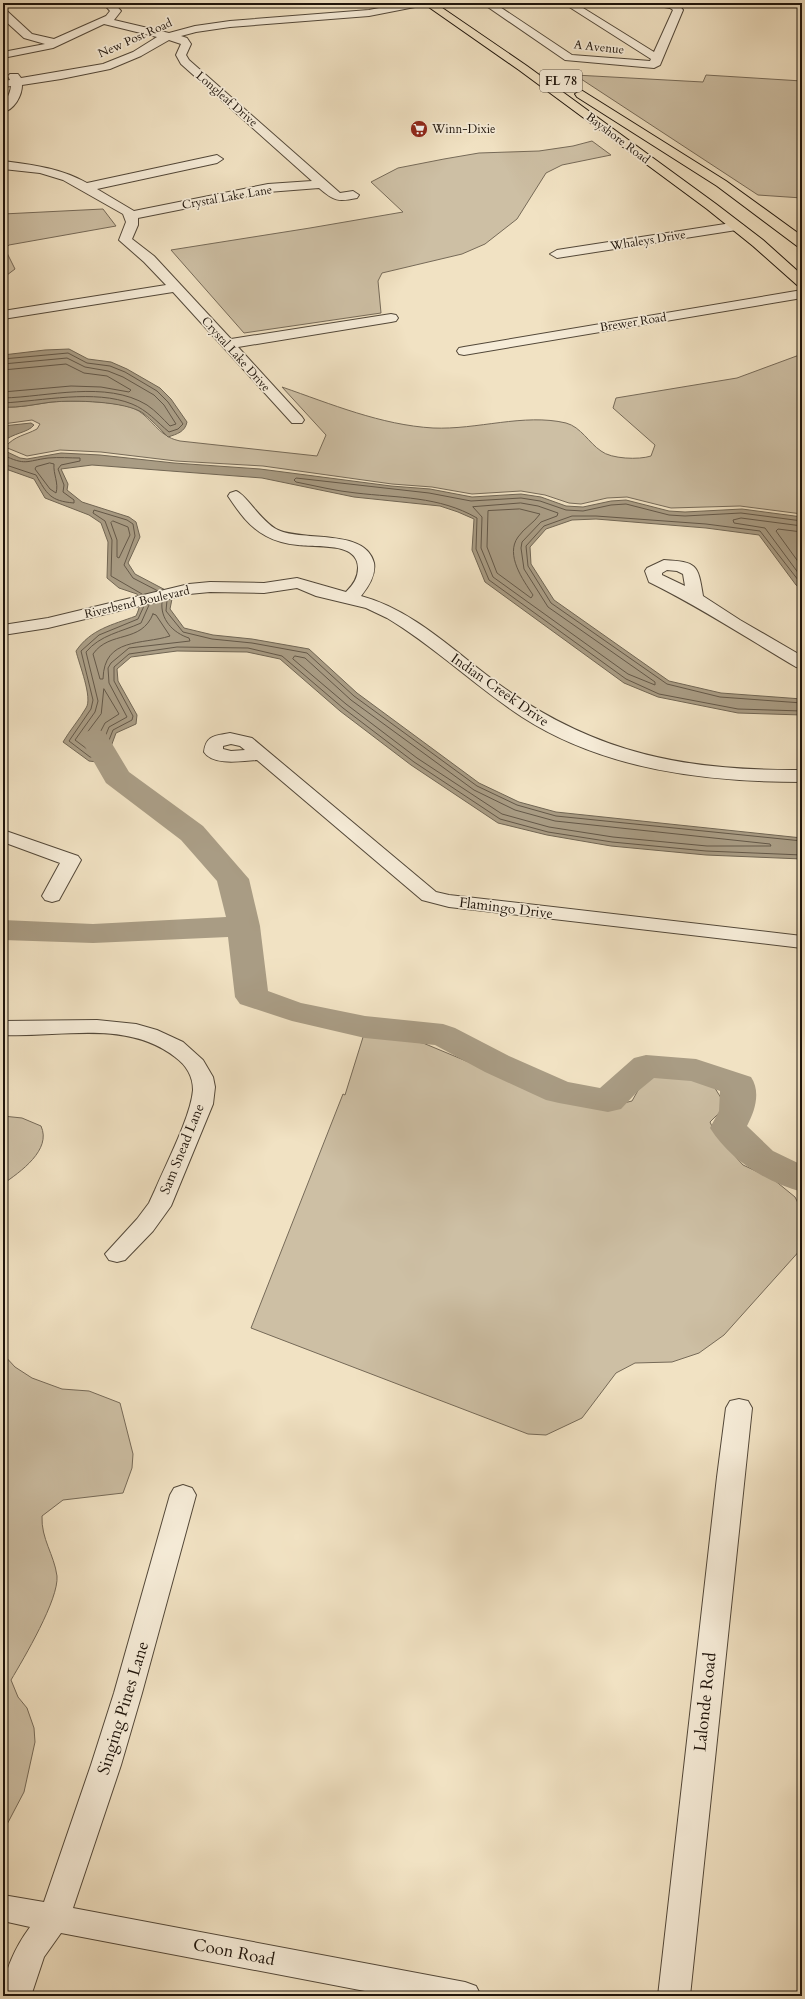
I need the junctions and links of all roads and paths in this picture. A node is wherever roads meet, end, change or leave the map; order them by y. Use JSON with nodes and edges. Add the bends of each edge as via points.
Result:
{"nodes":[{"id":1,"x":108,"y":3,"type":"edge"},
{"id":2,"x":409,"y":3,"type":"edge"},
{"id":3,"x":420,"y":3,"type":"edge"},
{"id":4,"x":428,"y":3,"type":"edge"},
{"id":5,"x":446,"y":3,"type":"edge"},
{"id":6,"x":487,"y":3,"type":"edge"},
{"id":7,"x":568,"y":3,"type":"edge"},
{"id":8,"x":657,"y":3,"type":"edge"},
{"id":9,"x":3,"y":13,"type":"edge"},
{"id":10,"x":103,"y":21,"type":"junction"},
{"id":11,"x":203,"y":23,"type":"junction"},
{"id":12,"x":152,"y":32,"type":"junction"},
{"id":13,"x":170,"y":36,"type":"junction"},
{"id":14,"x":133,"y":41,"type":"dead end"},
{"id":15,"x":56,"y":43,"type":"junction"},
{"id":16,"x":122,"y":48,"type":"dead end"},
{"id":17,"x":3,"y":55,"type":"edge"},
{"id":18,"x":656,"y":62,"type":"junction"},
{"id":19,"x":12,"y":79,"type":"edge"},
{"id":20,"x":3,"y":84,"type":"edge"},
{"id":21,"x":3,"y":109,"type":"edge"},
{"id":22,"x":636,"y":129,"type":"junction"},
{"id":23,"x":611,"y":133,"type":"junction"},
{"id":24,"x":217,"y":159,"type":"dead end"},
{"id":25,"x":3,"y":165,"type":"edge"},
{"id":26,"x":322,"y":184,"type":"junction"},
{"id":27,"x":87,"y":187,"type":"junction"},
{"id":28,"x":353,"y":195,"type":"dead end"},
{"id":29,"x":132,"y":215,"type":"junction"},
{"id":30,"x":738,"y":226,"type":"junction"},
{"id":31,"x":802,"y":243,"type":"edge"},
{"id":32,"x":557,"y":254,"type":"dead end"},
{"id":33,"x":802,"y":282,"type":"edge"},
{"id":34,"x":176,"y":287,"type":"junction"},
{"id":35,"x":802,"y":294,"type":"edge"},
{"id":36,"x":3,"y":315,"type":"edge"},
{"id":37,"x":391,"y":318,"type":"dead end"},
{"id":38,"x":229,"y":344,"type":"junction"},
{"id":39,"x":464,"y":350,"type":"dead end"},
{"id":40,"x":297,"y":420,"type":"dead end"},
{"id":41,"x":236,"y":496,"type":"dead end"},
{"id":42,"x":351,"y":597,"type":"junction"},
{"id":43,"x":695,"y":598,"type":"dead end"},
{"id":44,"x":3,"y":630,"type":"edge"},
{"id":45,"x":802,"y":663,"type":"edge"},
{"id":46,"x":261,"y":754,"type":"dead end"},
{"id":47,"x":802,"y":776,"type":"edge"},
{"id":48,"x":3,"y":836,"type":"edge"},
{"id":49,"x":52,"y":896,"type":"dead end"},
{"id":50,"x":802,"y":942,"type":"edge"},
{"id":51,"x":3,"y":1028,"type":"edge"},
{"id":52,"x":117,"y":1254,"type":"dead end"},
{"id":53,"x":739,"y":1408,"type":"dead end"},
{"id":54,"x":183,"y":1495,"type":"dead end"},
{"id":55,"x":3,"y":1908,"type":"edge"},
{"id":56,"x":54,"y":1918,"type":"junction"},
{"id":57,"x":15,"y":1996,"type":"edge"},
{"id":58,"x":465,"y":1996,"type":"edge"},
{"id":59,"x":674,"y":1996,"type":"edge"}],
"edges":[{"from":1,"to":10,"type":"street","via":[[116,11]]},
{"from":2,"to":11,"type":"street","name":"New Post Road","via":[[299,14],[239,16]]},
{"from":3,"to":11,"type":"street","name":"New Post Road","via":[[369,14]]},
{"from":4,"to":23,"type":"main road","name":"Bayshore Road","number":"FL 78","via":[[542,81]]},
{"from":5,"to":22,"type":"main road","name":"Bayshore Road","number":"FL 78","via":[[566,85]]},
{"from":6,"to":18,"type":"street","name":"A Avenue","via":[[569,58]]},
{"from":7,"to":18,"type":"street"},
{"from":8,"to":18,"type":"street","via":[[673,5],[678,10]]},
{"from":9,"to":15,"type":"street","via":[[28,36]]},
{"from":10,"to":12,"type":"street","name":"Longleaf Drive"},
{"from":10,"to":15,"type":"street","via":[[79,30]]},
{"from":11,"to":12,"type":"street","name":"New Post Road"},
{"from":11,"to":13,"type":"street","name":"New Post Road"},
{"from":12,"to":13,"type":"street","name":"Longleaf Drive"},
{"from":12,"to":14,"type":"street","name":"New Post Road"},
{"from":13,"to":19,"type":"street","name":"New Post Road","via":[[106,67],[74,74]]},
{"from":13,"to":26,"type":"street","name":"Longleaf Drive","via":[[183,40],[186,44],[181,55],[185,62]]},
{"from":15,"to":17,"type":"street","via":[[32,51]]},
{"from":16,"to":19,"type":"street","name":"New Post Road","via":[[109,56],[87,63]]},
{"from":19,"to":20,"type":"street","name":"New Post Road"},
{"from":19,"to":21,"type":"street","via":[[13,99]]},
{"from":22,"to":23,"type":"main road"},
{"from":22,"to":31,"type":"main road","name":"Bayshore Road","number":"FL 78","via":[[753,206]]},
{"from":23,"to":30,"type":"main road","name":"Bayshore Road","number":"FL 78"},
{"from":24,"to":27,"type":"street"},
{"from":25,"to":27,"type":"street","via":[[51,171]]},
{"from":26,"to":28,"type":"street","name":"Longleaf Drive","via":[[337,197]]},
{"from":26,"to":29,"type":"street","name":"Crystal Lake Lane","via":[[268,188]]},
{"from":27,"to":29,"type":"street"},
{"from":29,"to":34,"type":"street","name":"Crystal Lake Drive","via":[[133,226],[125,240],[149,259]]},
{"from":30,"to":32,"type":"street","name":"Whaleys Drive"},
{"from":30,"to":33,"type":"main road","name":"Bayshore Road","number":"FL 78"},
{"from":34,"to":36,"type":"street"},
{"from":34,"to":38,"type":"street","name":"Crystal Lake Drive"},
{"from":35,"to":39,"type":"street","name":"Brewer Road"},
{"from":37,"to":38,"type":"street"},
{"from":38,"to":40,"type":"street","name":"Crystal Lake Drive"},
{"from":41,"to":42,"type":"street","via":[[255,521],[273,533],[301,541],[350,546],[361,552],[366,559],[366,574]]},
{"from":42,"to":44,"type":"street","name":"Riverbend Boulevard","via":[[318,591],[294,595],[273,588],[196,588],[28,627]]},
{"from":42,"to":47,"type":"street","name":"Indian Creek Drive","via":[[400,618],[529,713],[582,741],[634,758],[706,772],[762,777]]},
{"from":43,"to":45,"type":"street"},
{"from":46,"to":50,"type":"street","name":"Flamingo Drive","via":[[430,896],[457,902]]},
{"from":48,"to":49,"type":"street","via":[[70,860]]},
{"from":51,"to":52,"type":"street","name":"Sam Snead Lane","via":[[44,1030],[110,1027],[132,1030],[172,1044],[196,1065],[204,1090],[202,1104],[167,1190],[145,1225]]},
{"from":53,"to":59,"type":"street","name":"Lalonde Road"},
{"from":54,"to":56,"type":"street","name":"Singing Pines Lane","via":[[128,1693]]},
{"from":55,"to":56,"type":"street","name":"Coon Road"},
{"from":56,"to":57,"type":"street","name":"Singing Pines Lane","via":[[31,1950]]},
{"from":56,"to":58,"type":"street","name":"Coon Road"}]}
